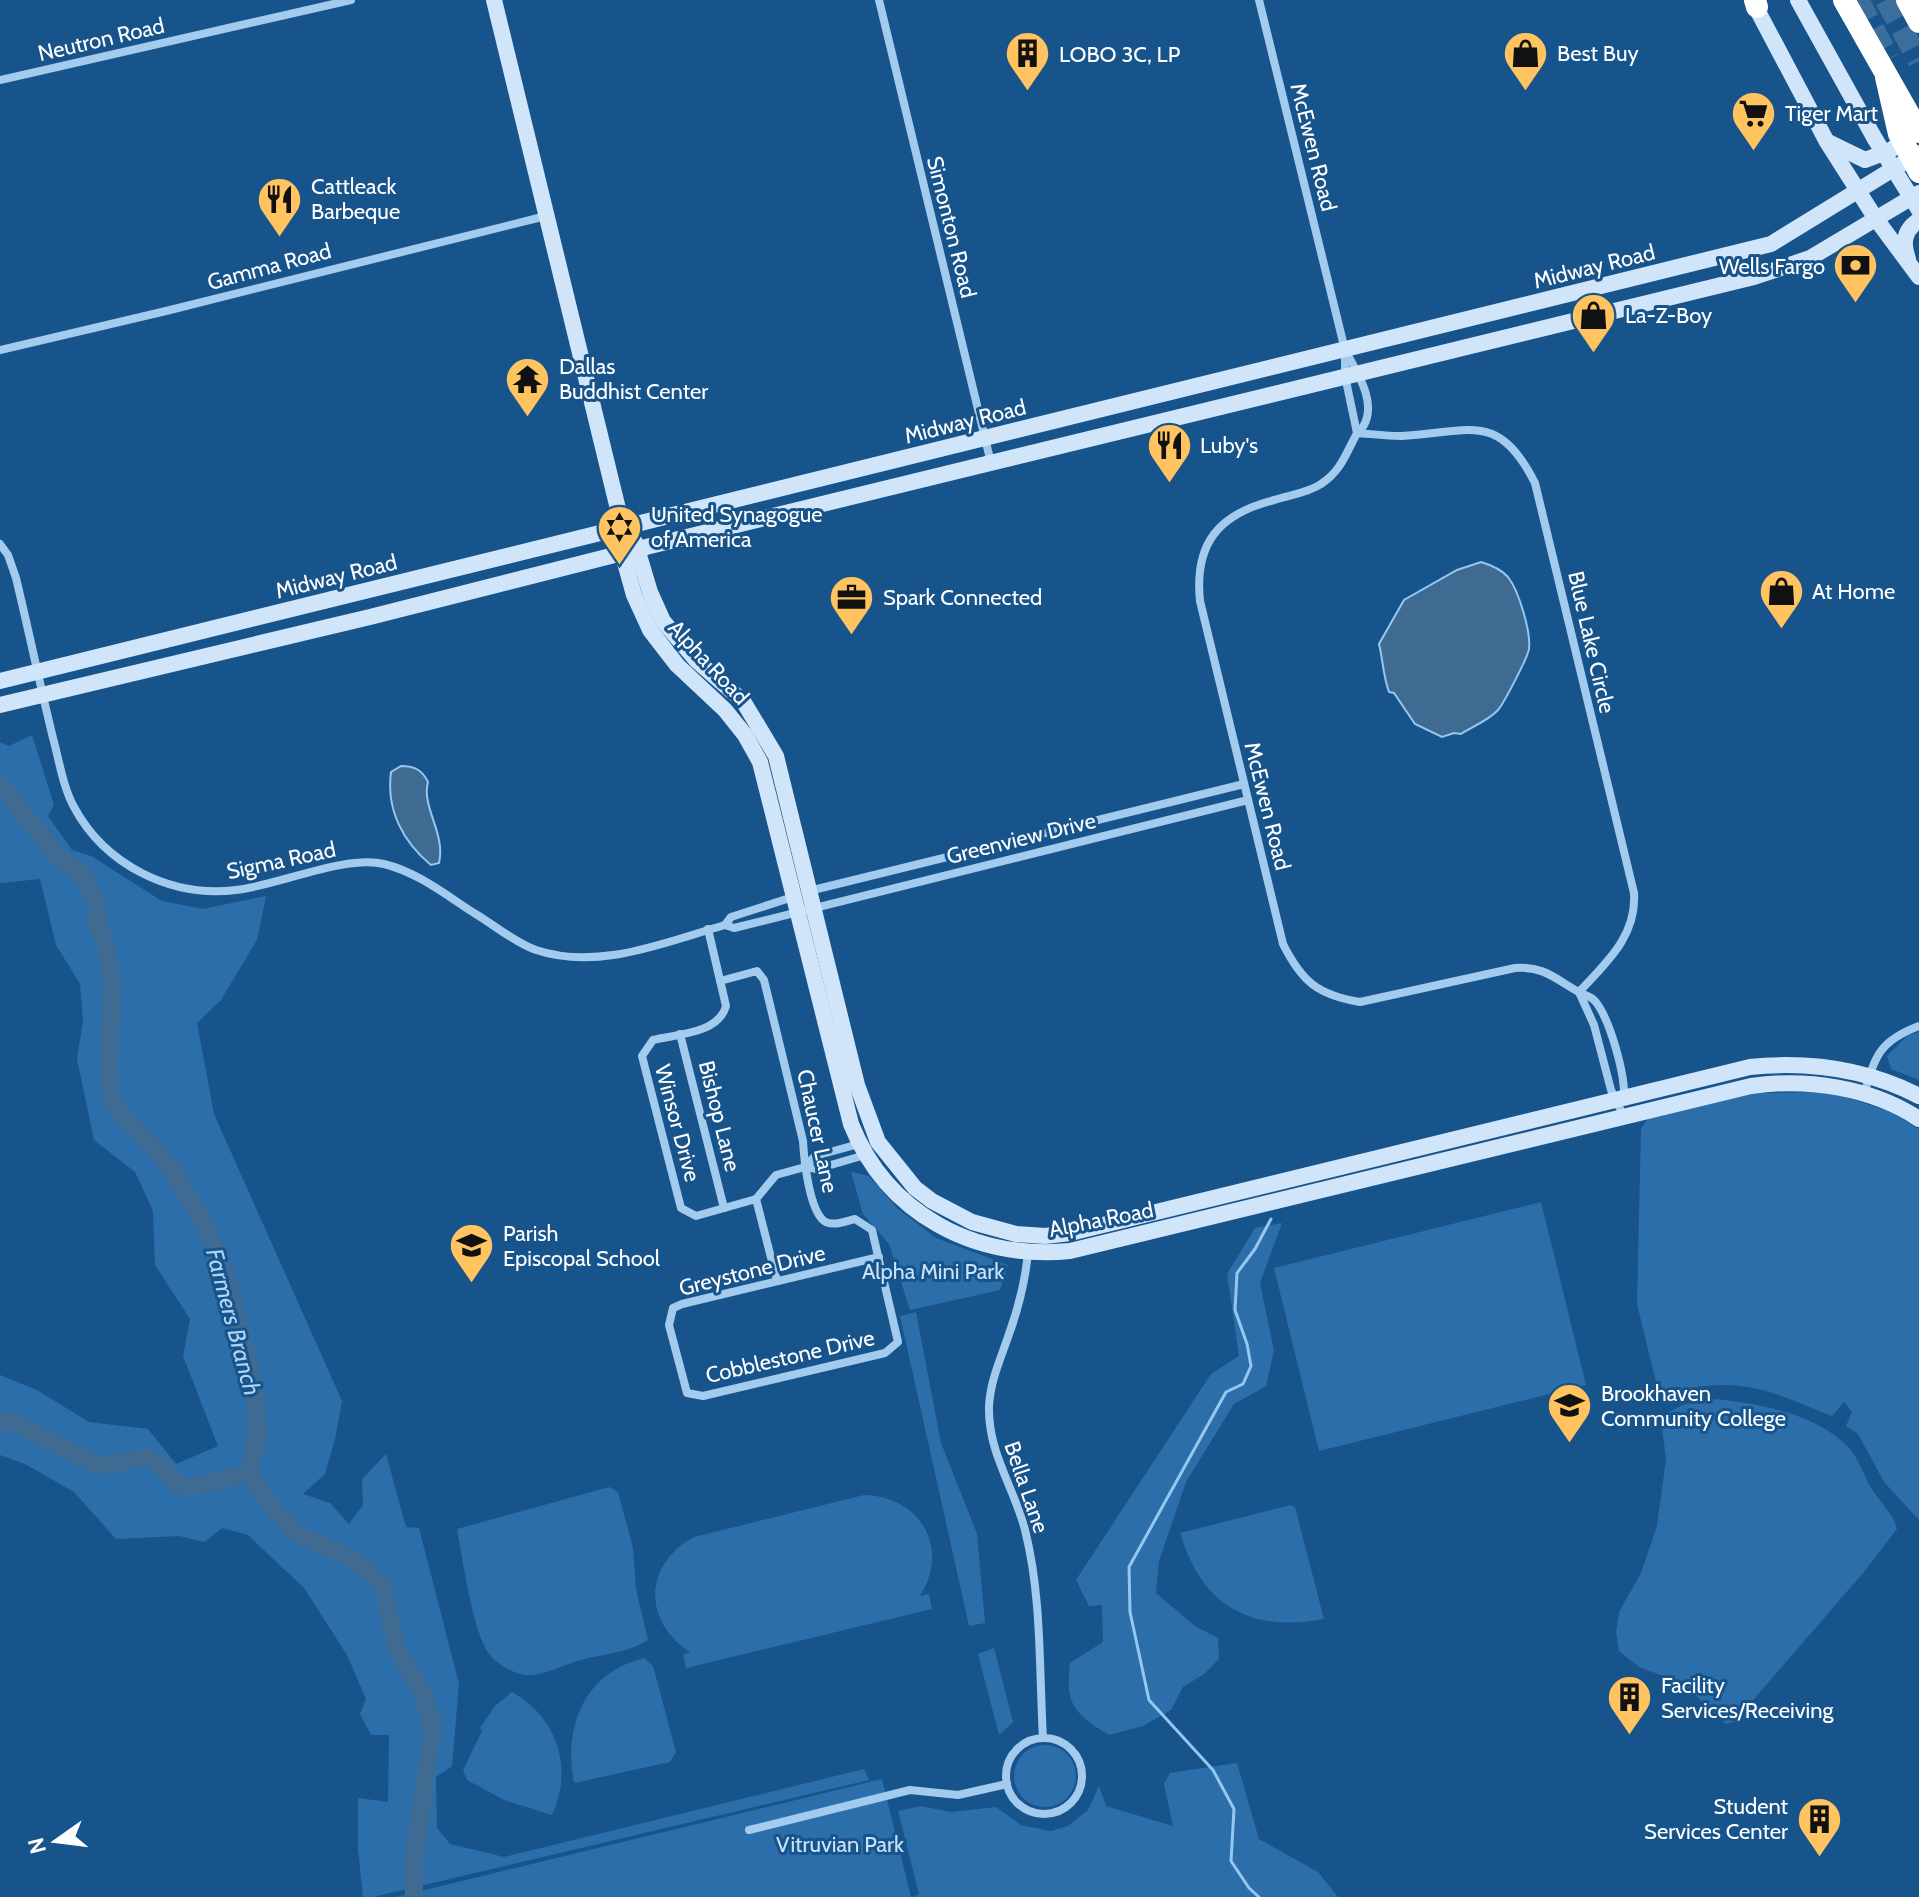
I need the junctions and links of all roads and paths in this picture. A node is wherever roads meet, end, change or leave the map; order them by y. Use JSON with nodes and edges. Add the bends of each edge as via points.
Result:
{"nodes":[{"id":1,"x":351,"y":0,"type":"edge"},
{"id":2,"x":494,"y":0,"type":"edge"},
{"id":3,"x":879,"y":0,"type":"edge"},
{"id":4,"x":1259,"y":0,"type":"edge"},
{"id":5,"x":1798,"y":0,"type":"edge"},
{"id":6,"x":1844,"y":0,"type":"edge"},
{"id":7,"x":1907,"y":0,"type":"edge"},
{"id":8,"x":1755,"y":2,"type":"edge"},
{"id":9,"x":1919,"y":22,"type":"edge"},
{"id":10,"x":1886,"y":77,"type":"junction"},
{"id":11,"x":0,"y":80,"type":"edge"},
{"id":12,"x":1919,"y":132,"type":"edge"},
{"id":13,"x":1827,"y":142,"type":"junction"},
{"id":14,"x":1919,"y":153,"type":"edge"},
{"id":15,"x":1919,"y":172,"type":"edge"},
{"id":16,"x":1858,"y":191,"type":"junction"},
{"id":17,"x":1919,"y":193,"type":"edge"},
{"id":18,"x":1919,"y":210,"type":"edge"},
{"id":19,"x":547,"y":215,"type":"junction"},
{"id":20,"x":1876,"y":219,"type":"junction"},
{"id":21,"x":1919,"y":220,"type":"edge"},
{"id":22,"x":1702,"y":262,"type":"junction"},
{"id":23,"x":1915,"y":271,"type":"edge"},
{"id":24,"x":1708,"y":287,"type":"junction"},
{"id":25,"x":1521,"y":307,"type":"junction"},
{"id":26,"x":1527,"y":331,"type":"junction"},
{"id":27,"x":0,"y":350,"type":"edge"},
{"id":28,"x":1345,"y":350,"type":"junction"},
{"id":29,"x":1351,"y":375,"type":"junction"},
{"id":30,"x":1357,"y":433,"type":"junction"},
{"id":31,"x":985,"y":439,"type":"junction"},
{"id":32,"x":991,"y":463,"type":"junction"},
{"id":33,"x":623,"y":528,"type":"junction"},
{"id":34,"x":0,"y":544,"type":"edge"},
{"id":35,"x":630,"y":551,"type":"junction"},
{"id":36,"x":364,"y":592,"type":"junction"},
{"id":37,"x":370,"y":617,"type":"junction"},
{"id":38,"x":38,"y":672,"type":"junction"},
{"id":39,"x":0,"y":681,"type":"edge"},
{"id":40,"x":43,"y":694,"type":"junction"},
{"id":41,"x":0,"y":705,"type":"edge"},
{"id":42,"x":1244,"y":784,"type":"junction"},
{"id":43,"x":1248,"y":800,"type":"junction"},
{"id":44,"x":1099,"y":819,"type":"junction"},
{"id":45,"x":1103,"y":836,"type":"junction"},
{"id":46,"x":1013,"y":840,"type":"junction"},
{"id":47,"x":955,"y":854,"type":"junction"},
{"id":48,"x":1017,"y":857,"type":"junction"},
{"id":49,"x":960,"y":872,"type":"junction"},
{"id":50,"x":803,"y":903,"type":"junction"},
{"id":51,"x":725,"y":925,"type":"junction"},
{"id":52,"x":708,"y":929,"type":"junction"},
{"id":53,"x":720,"y":981,"type":"junction"},
{"id":54,"x":1579,"y":992,"type":"junction"},
{"id":55,"x":1919,"y":1026,"type":"edge"},
{"id":56,"x":680,"y":1034,"type":"junction"},
{"id":57,"x":1869,"y":1076,"type":"junction"},
{"id":58,"x":1864,"y":1095,"type":"junction"},
{"id":59,"x":1919,"y":1096,"type":"edge"},
{"id":60,"x":1621,"y":1106,"type":"junction"},
{"id":61,"x":1919,"y":1119,"type":"edge"},
{"id":62,"x":862,"y":1150,"type":"junction"},
{"id":63,"x":805,"y":1167,"type":"junction"},
{"id":64,"x":915,"y":1188,"type":"junction"},
{"id":65,"x":756,"y":1199,"type":"junction"},
{"id":66,"x":724,"y":1208,"type":"junction"},
{"id":67,"x":972,"y":1222,"type":"junction"},
{"id":68,"x":964,"y":1238,"type":"junction"},
{"id":69,"x":1028,"y":1253,"type":"junction"},
{"id":70,"x":879,"y":1257,"type":"junction"},
{"id":71,"x":777,"y":1281,"type":"junction"},
{"id":72,"x":898,"y":1342,"type":"joint"},
{"id":73,"x":687,"y":1393,"type":"joint"},
{"id":74,"x":1043,"y":1738,"type":"junction"},
{"id":75,"x":1007,"y":1784,"type":"junction"},
{"id":76,"x":749,"y":1830,"type":"dead end"}],
"edges":[{"from":1,"to":11,"type":"street","name":"Neutron Road"},
{"from":2,"to":19,"type":"main road","name":"Alpha Road"},
{"from":3,"to":31,"type":"street","name":"Simonton Road"},
{"from":4,"to":28,"type":"street","name":"McEwen Road"},
{"from":5,"to":18,"type":"main road","bridge":true},
{"from":6,"to":10,"type":"highway"},
{"from":7,"to":9,"type":"highway"},
{"from":8,"to":13,"type":"main road"},
{"from":10,"to":12,"type":"highway"},
{"from":10,"to":15,"type":"highway","bridge":true,"via":[[1899,134]]},
{"from":12,"to":13,"type":"main road","via":[[1865,160]]},
{"from":13,"to":16,"type":"main road"},
{"from":14,"to":16,"type":"main road","name":"Midway Road"},
{"from":16,"to":20,"type":"main road"},
{"from":16,"to":22,"type":"main road","name":"Midway Road","via":[[1771,244]]},
{"from":17,"to":20,"type":"main road"},
{"from":19,"to":27,"type":"street","name":"Gamma Road"},
{"from":19,"to":33,"type":"main road","name":"Alpha Road"},
{"from":20,"to":23,"type":"main road"},
{"from":20,"to":24,"type":"main road","via":[[1810,258]]},
{"from":21,"to":23,"type":"main road","via":[[1907,231],[1904,244]]},
{"from":22,"to":24,"type":"main road"},
{"from":22,"to":25,"type":"main road","name":"Midway Road"},
{"from":24,"to":26,"type":"main road"},
{"from":25,"to":26,"type":"main road"},
{"from":25,"to":28,"type":"main road","name":"Midway Road"},
{"from":26,"to":29,"type":"main road"},
{"from":28,"to":29,"type":"street","name":"McEwen Road"},
{"from":28,"to":31,"type":"main road","name":"Midway Road"},
{"from":29,"to":30,"type":"street","name":"McEwen Road"},
{"from":29,"to":30,"type":"street","name":"McEwen Road","via":[[1363,386],[1367,412]]},
{"from":29,"to":32,"type":"main road"},
{"from":30,"to":42,"type":"street","name":"McEwen Road","via":[[1339,467],[1322,484],[1237,513],[1222,523],[1201,559],[1200,601]]},
{"from":30,"to":54,"type":"street","name":"Blue Lake Circle","via":[[1482,431],[1515,450],[1535,483],[1634,893],[1632,919],[1617,952]]},
{"from":31,"to":32,"type":"street","name":"Simonton Road"},
{"from":31,"to":33,"type":"main road","name":"Midway Road"},
{"from":32,"to":35,"type":"main road"},
{"from":33,"to":35,"type":"main road","name":"Alpha Road"},
{"from":33,"to":36,"type":"main road","name":"Midway Road"},
{"from":34,"to":38,"type":"street","name":"Sigma Road","via":[[16,578]]},
{"from":35,"to":37,"type":"main road"},
{"from":35,"to":50,"type":"main road","name":"Alpha Road","via":[[634,595],[650,630],[768,759]]},
{"from":36,"to":37,"type":"main road"},
{"from":36,"to":38,"type":"main road","name":"Midway Road"},
{"from":37,"to":40,"type":"main road"},
{"from":38,"to":39,"type":"main road","name":"Midway Road"},
{"from":38,"to":40,"type":"street","name":"Sigma Road"},
{"from":40,"to":41,"type":"main road"},
{"from":40,"to":52,"type":"street","name":"Sigma Road","via":[[72,804],[99,844],[156,879],[225,892],[355,863],[382,863],[409,872],[535,950],[581,958],[614,955]]},
{"from":42,"to":43,"type":"street","name":"McEwen Road"},
{"from":42,"to":44,"type":"street","name":"Greenview Drive"},
{"from":43,"to":45,"type":"street","name":"Greenview Drive"},
{"from":43,"to":54,"type":"street","name":"McEwen Road","via":[[1283,944],[1304,979],[1321,992],[1370,1001],[1526,967],[1556,976]]},
{"from":44,"to":45,"type":"street"},
{"from":44,"to":46,"type":"street","name":"Greenview Drive"},
{"from":45,"to":48,"type":"street","name":"Greenview Drive"},
{"from":46,"to":47,"type":"street","name":"Greenview Drive"},
{"from":46,"to":48,"type":"street"},
{"from":47,"to":49,"type":"street"},
{"from":47,"to":50,"type":"street","name":"Greenview Drive"},
{"from":48,"to":49,"type":"street","name":"Greenview Drive"},
{"from":49,"to":50,"type":"street","name":"Greenview Drive"},
{"from":50,"to":51,"type":"street","name":"Sigma Road","via":[[734,928]]},
{"from":50,"to":51,"type":"street","name":"Sigma Road","via":[[731,917]]},
{"from":50,"to":62,"type":"main road","name":"Alpha Road","via":[[845,1107]]},
{"from":50,"to":64,"type":"main road","name":"Alpha Road","via":[[867,1117],[885,1152]]},
{"from":51,"to":52,"type":"street","name":"Sigma Road"},
{"from":52,"to":53,"type":"street"},
{"from":53,"to":56,"type":"street","via":[[723,1017],[710,1027]]},
{"from":53,"to":63,"type":"street","name":"Chaucer Lane","via":[[757,971],[764,980]]},
{"from":54,"to":60,"type":"street"},
{"from":54,"to":60,"type":"street","name":"McEwen Road","via":[[1592,997],[1605,1017],[1625,1086]]},
{"from":55,"to":57,"type":"street","via":[[1880,1049]]},
{"from":56,"to":66,"type":"street","name":"Bishop Lane"},
{"from":56,"to":66,"type":"street","name":"Winsor Drive","via":[[653,1040],[642,1056],[681,1208],[696,1216]]},
{"from":57,"to":58,"type":"street"},
{"from":57,"to":59,"type":"main road","name":"Alpha Road"},
{"from":57,"to":60,"type":"main road","name":"Alpha Road","via":[[1776,1065],[1727,1072]]},
{"from":58,"to":60,"type":"main road","name":"Alpha Road","via":[[1773,1082]]},
{"from":58,"to":61,"type":"main road","name":"Alpha Road"},
{"from":60,"to":67,"type":"main road","name":"Alpha Road","via":[[1070,1233],[1016,1234]]},
{"from":60,"to":69,"type":"main road","name":"Alpha Road","via":[[1088,1248]]},
{"from":62,"to":63,"type":"street","via":[[815,1156]]},
{"from":62,"to":64,"type":"main road","via":[[870,1145],[900,1180]]},
{"from":62,"to":68,"type":"main road","name":"Alpha Road","via":[[919,1212]]},
{"from":63,"to":65,"type":"street","via":[[776,1175]]},
{"from":63,"to":70,"type":"street","name":"Chaucer Lane","via":[[824,1221],[864,1223],[872,1230]]},
{"from":64,"to":67,"type":"main road","name":"Alpha Road"},
{"from":65,"to":66,"type":"street"},
{"from":65,"to":71,"type":"street"},
{"from":67,"to":68,"type":"main road"},
{"from":68,"to":69,"type":"main road","name":"Alpha Road"},
{"from":69,"to":74,"type":"street","name":"Bella Lane","via":[[992,1384],[989,1417],[993,1448],[1030,1553]]},
{"from":70,"to":71,"type":"street","name":"Greystone Drive"},
{"from":70,"to":72,"type":"street","name":"Chaucer Lane"},
{"from":71,"to":73,"type":"street","name":"Greystone Drive","via":[[673,1308],[669,1325]]},
{"from":72,"to":73,"type":"street","name":"Cobblestone Drive","via":[[885,1353],[703,1396]]},
{"from":74,"to":75,"type":"street","via":[[1020,1747],[1011,1758]]},
{"from":74,"to":75,"type":"street","via":[[1066,1744],[1081,1765],[1083,1778],[1073,1802],[1051,1814],[1037,1814],[1015,1801]]},
{"from":75,"to":76,"type":"street","via":[[958,1795],[910,1790]]}]}
